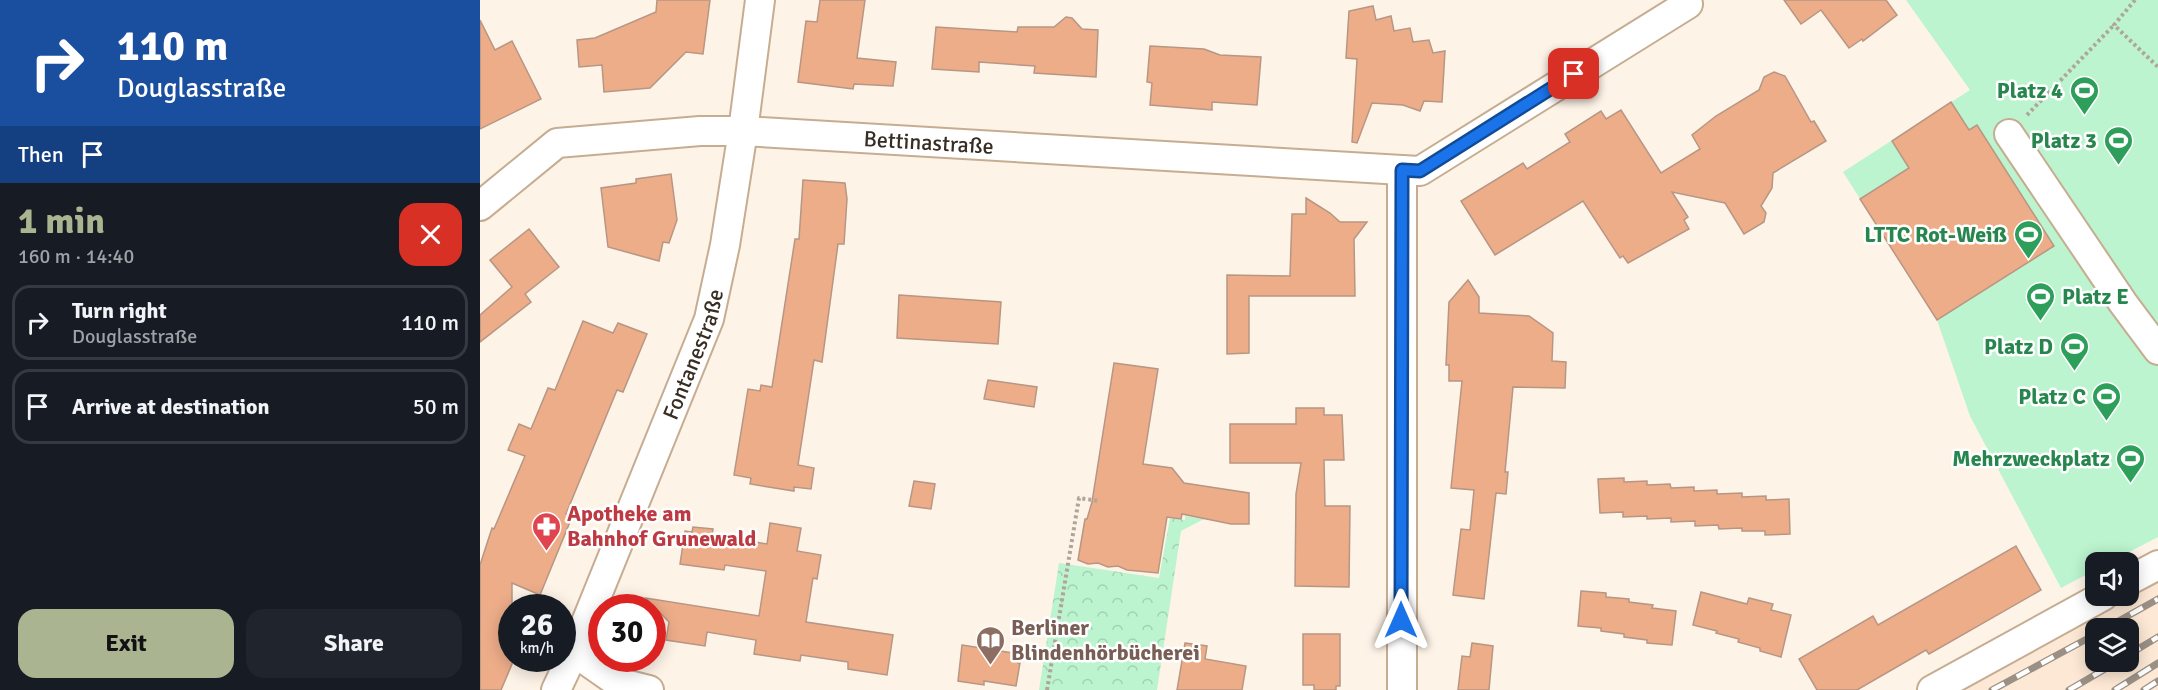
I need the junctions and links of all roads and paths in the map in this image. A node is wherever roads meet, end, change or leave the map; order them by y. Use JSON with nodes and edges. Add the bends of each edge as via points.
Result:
{"nodes":[{"id":1,"x":759,"y":0,"type":"edge"},
{"id":2,"x":1685,"y":0,"type":"edge"},
{"id":3,"x":2135,"y":0,"type":"edge"},
{"id":4,"x":2114,"y":25,"type":"junction"},
{"id":5,"x":2158,"y":67,"type":"edge"},
{"id":6,"x":743,"y":131,"type":"junction"},
{"id":7,"x":2009,"y":134,"type":"joint"},
{"id":8,"x":1402,"y":170,"type":"junction"},
{"id":9,"x":480,"y":206,"type":"edge"},
{"id":10,"x":2158,"y":350,"type":"edge"},
{"id":11,"x":1099,"y":501,"type":"dead end"},
{"id":12,"x":2158,"y":565,"type":"edge"},
{"id":13,"x":2139,"y":575,"type":"edge"},
{"id":14,"x":2085,"y":606,"type":"edge"},
{"id":15,"x":576,"y":647,"type":"edge"},
{"id":16,"x":576,"y":654,"type":"edge"},
{"id":17,"x":565,"y":672,"type":"edge"},
{"id":18,"x":618,"y":686,"type":"edge"},
{"id":19,"x":556,"y":690,"type":"edge"},
{"id":20,"x":649,"y":690,"type":"edge"},
{"id":21,"x":1047,"y":690,"type":"edge"},
{"id":22,"x":1401,"y":690,"type":"edge"},
{"id":23,"x":1932,"y":690,"type":"edge"}],
"edges":[{"from":1,"to":6,"type":"street","name":"Fontanestraße"},
{"from":2,"to":8,"type":"street","name":"Bettinastraße","via":[[1688,4],[1420,171]]},
{"from":3,"to":4,"type":"path"},
{"from":4,"to":5,"type":"path"},
{"from":4,"to":7,"type":"path"},
{"from":6,"to":8,"type":"street","name":"Bettinastraße"},
{"from":6,"to":9,"type":"street","name":"Bettinastraße","via":[[557,143]]},
{"from":6,"to":15,"type":"street","name":"Fontanestraße","via":[[726,246],[709,319]]},
{"from":7,"to":10,"type":"street"},
{"from":8,"to":22,"type":"street"},
{"from":11,"to":21,"type":"path","via":[[1079,498]]},
{"from":12,"to":13,"type":"street"},
{"from":14,"to":23,"type":"street"},
{"from":16,"to":18,"type":"street"},
{"from":17,"to":19,"type":"street","name":"Fontanestraße"},
{"from":18,"to":20,"type":"street"}]}
